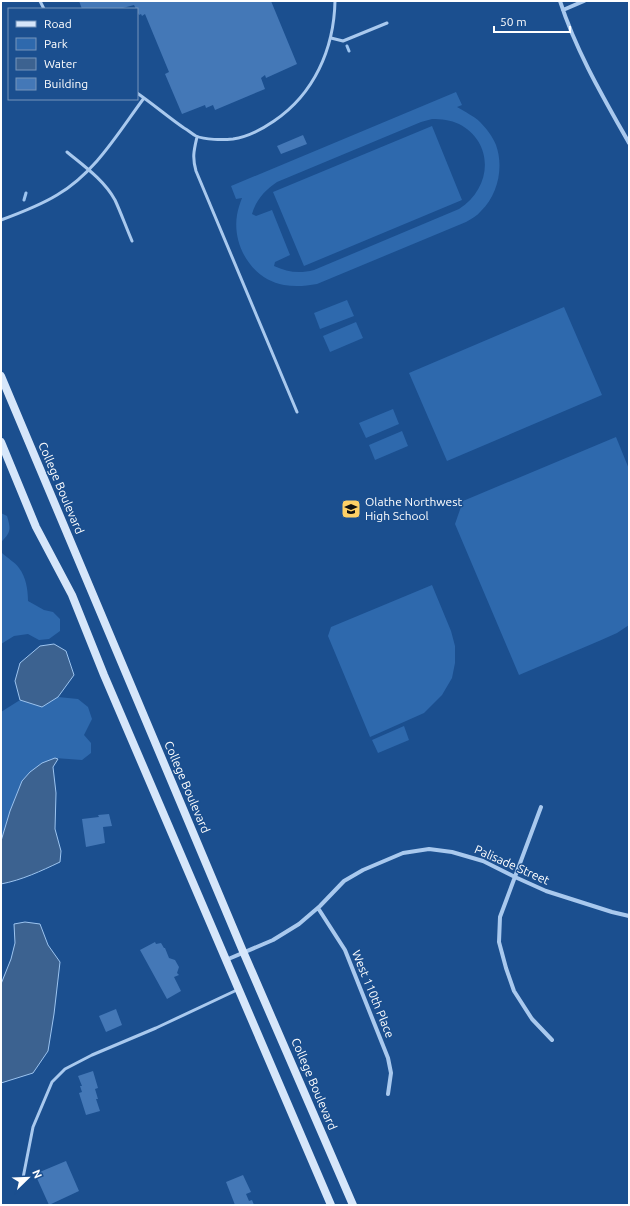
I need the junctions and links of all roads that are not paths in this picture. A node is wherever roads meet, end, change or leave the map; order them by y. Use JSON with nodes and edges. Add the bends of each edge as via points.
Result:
{"nodes":[{"id":1,"x":335,"y":1,"type":"edge"},
{"id":2,"x":560,"y":1,"type":"edge"},
{"id":3,"x":584,"y":1,"type":"edge"},
{"id":4,"x":563,"y":10,"type":"junction"},
{"id":5,"x":387,"y":22,"type":"dead end"},
{"id":6,"x":331,"y":38,"type":"junction"},
{"id":7,"x":138,"y":94,"type":"edge"},
{"id":8,"x":144,"y":98,"type":"junction"},
{"id":9,"x":197,"y":137,"type":"junction"},
{"id":10,"x":629,"y":143,"type":"edge"},
{"id":11,"x":67,"y":152,"type":"dead end"},
{"id":12,"x":89,"y":169,"type":"junction"},
{"id":13,"x":1,"y":220,"type":"edge"},
{"id":14,"x":132,"y":241,"type":"dead end"},
{"id":15,"x":1,"y":376,"type":"edge"},
{"id":16,"x":298,"y":412,"type":"dead end"},
{"id":17,"x":1,"y":442,"type":"edge"},
{"id":18,"x":541,"y":807,"type":"dead end"},
{"id":19,"x":515,"y":877,"type":"junction"},
{"id":20,"x":318,"y":908,"type":"junction"},
{"id":21,"x":629,"y":916,"type":"edge"},
{"id":22,"x":244,"y":952,"type":"junction"},
{"id":23,"x":226,"y":960,"type":"junction"},
{"id":24,"x":238,"y":989,"type":"junction"},
{"id":25,"x":552,"y":1040,"type":"dead end"},
{"id":26,"x":388,"y":1094,"type":"dead end"},
{"id":27,"x":22,"y":1183,"type":"dead end"},
{"id":28,"x":331,"y":1205,"type":"edge"},
{"id":29,"x":353,"y":1205,"type":"edge"}],
"edges":[{"from":1,"to":6,"type":"lane"},
{"from":2,"to":4,"type":"street"},
{"from":3,"to":4,"type":"street"},
{"from":4,"to":10,"type":"street","via":[[598,90]]},
{"from":5,"to":6,"type":"lane","via":[[343,41]]},
{"from":6,"to":9,"type":"lane","via":[[323,63],[311,84],[277,120],[258,132],[243,137],[225,140]]},
{"from":7,"to":8,"type":"lane"},
{"from":8,"to":9,"type":"lane"},
{"from":8,"to":12,"type":"lane"},
{"from":9,"to":16,"type":"lane","via":[[193,154],[196,171]]},
{"from":11,"to":12,"type":"lane"},
{"from":12,"to":13,"type":"lane","via":[[58,195]]},
{"from":12,"to":14,"type":"lane","via":[[114,200]]},
{"from":15,"to":22,"type":"main road","name":"College Boulevard"},
{"from":17,"to":23,"type":"main road","via":[[36,527],[72,595]]},
{"from":18,"to":19,"type":"street"},
{"from":19,"to":20,"type":"street","name":"Palisade Street","via":[[483,861],[452,852],[428,849],[403,853],[363,870],[344,881]]},
{"from":19,"to":21,"type":"street","name":"Palisade Street","via":[[546,891]]},
{"from":19,"to":25,"type":"street","via":[[500,917],[499,942],[514,991],[532,1019]]},
{"from":20,"to":22,"type":"street","name":"Palisade Street","via":[[299,924],[273,940]]},
{"from":20,"to":26,"type":"street","name":"West 110th Place","via":[[345,950],[388,1058],[391,1073]]},
{"from":22,"to":23,"type":"street","name":"Palisade Street"},
{"from":22,"to":29,"type":"main road","name":"College Boulevard"},
{"from":23,"to":24,"type":"main road"},
{"from":24,"to":27,"type":"lane","via":[[65,1069],[52,1082],[33,1127]]},
{"from":24,"to":28,"type":"main road"}]}
